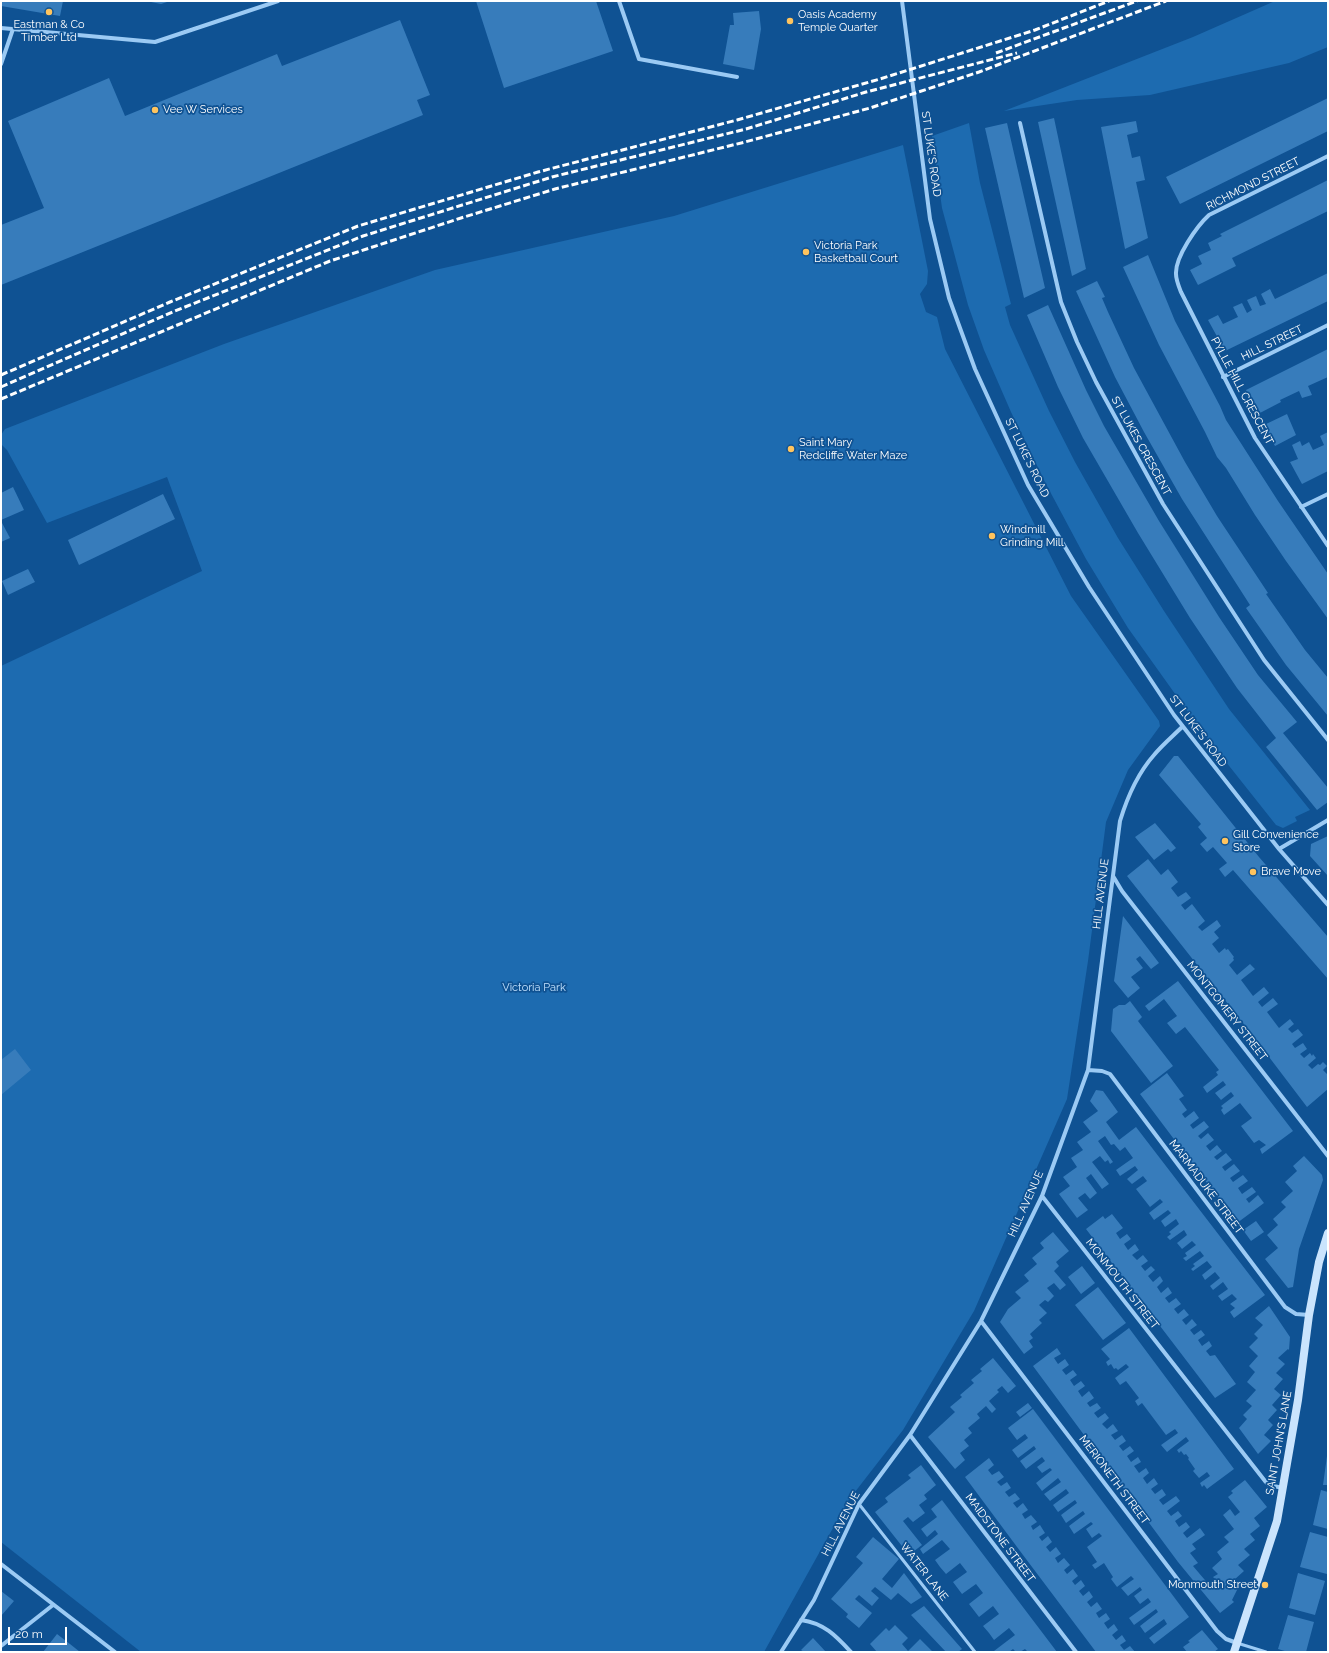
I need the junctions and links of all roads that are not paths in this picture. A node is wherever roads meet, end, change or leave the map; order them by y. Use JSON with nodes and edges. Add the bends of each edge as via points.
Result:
{"nodes":[{"id":1,"x":278,"y":1,"type":"edge"},
{"id":2,"x":619,"y":1,"type":"edge"},
{"id":3,"x":902,"y":1,"type":"edge"},
{"id":4,"x":1,"y":28,"type":"edge"},
{"id":5,"x":13,"y":29,"type":"junction"},
{"id":6,"x":1,"y":64,"type":"edge"},
{"id":7,"x":737,"y":77,"type":"dead end"},
{"id":8,"x":1020,"y":123,"type":"dead end"},
{"id":9,"x":1328,"y":156,"type":"edge"},
{"id":10,"x":1181,"y":256,"type":"joint"},
{"id":11,"x":1328,"y":325,"type":"edge"},
{"id":12,"x":1223,"y":377,"type":"junction"},
{"id":13,"x":1328,"y":494,"type":"edge"},
{"id":14,"x":1301,"y":507,"type":"junction"},
{"id":15,"x":1328,"y":546,"type":"edge"},
{"id":16,"x":1182,"y":727,"type":"junction"},
{"id":17,"x":1328,"y":740,"type":"edge"},
{"id":18,"x":1328,"y":820,"type":"edge"},
{"id":19,"x":1279,"y":849,"type":"junction"},
{"id":20,"x":1112,"y":876,"type":"junction"},
{"id":21,"x":1328,"y":905,"type":"edge"},
{"id":22,"x":1088,"y":1070,"type":"junction"},
{"id":23,"x":1328,"y":1156,"type":"edge"},
{"id":24,"x":1042,"y":1196,"type":"junction"},
{"id":25,"x":1328,"y":1233,"type":"edge"},
{"id":26,"x":1309,"y":1315,"type":"junction"},
{"id":27,"x":981,"y":1321,"type":"junction"},
{"id":28,"x":910,"y":1435,"type":"junction"},
{"id":29,"x":1283,"y":1488,"type":"junction"},
{"id":30,"x":859,"y":1504,"type":"junction"},
{"id":31,"x":1,"y":1564,"type":"edge"},
{"id":32,"x":53,"y":1605,"type":"junction"},
{"id":33,"x":801,"y":1620,"type":"junction"},
{"id":34,"x":1237,"y":1643,"type":"junction"},
{"id":35,"x":1,"y":1646,"type":"edge"},
{"id":36,"x":115,"y":1652,"type":"edge"},
{"id":37,"x":781,"y":1652,"type":"edge"},
{"id":38,"x":851,"y":1652,"type":"edge"},
{"id":39,"x":975,"y":1652,"type":"edge"},
{"id":40,"x":1076,"y":1652,"type":"edge"},
{"id":41,"x":1234,"y":1652,"type":"edge"},
{"id":42,"x":1266,"y":1652,"type":"edge"}],
"edges":[{"from":1,"to":5,"type":"street","via":[[156,42]]},
{"from":2,"to":7,"type":"street","via":[[639,59]]},
{"from":3,"to":16,"type":"street","name":"ST LUKE'S ROAD","via":[[930,219],[949,298],[975,369],[1028,485],[1089,588]]},
{"from":4,"to":5,"type":"street"},
{"from":5,"to":6,"type":"street"},
{"from":8,"to":17,"type":"street","name":"ST LUKES CRESCENT","via":[[1061,302],[1096,382],[1163,504],[1264,660]]},
{"from":9,"to":10,"type":"street","name":"RICHMOND STREET","via":[[1209,215],[1200,224]]},
{"from":10,"to":12,"type":"street","name":"PYLLE HILL CRESCENT","via":[[1176,274],[1181,292]]},
{"from":11,"to":12,"type":"street","name":"HILL STREET"},
{"from":12,"to":14,"type":"street","name":"PYLLE HILL CRESCENT","via":[[1255,438]]},
{"from":13,"to":14,"type":"street"},
{"from":14,"to":15,"type":"street","name":"PYLLE HILL CRESCENT"},
{"from":16,"to":19,"type":"street","name":"ST LUKE'S ROAD"},
{"from":16,"to":20,"type":"street","name":"HILL AVENUE","via":[[1153,755],[1129,799],[1120,821]]},
{"from":18,"to":19,"type":"street"},
{"from":19,"to":21,"type":"street","name":"ST LUKE'S ROAD"},
{"from":20,"to":22,"type":"street","name":"HILL AVENUE"},
{"from":20,"to":23,"type":"street","name":"MONTGOMERY STREET"},
{"from":22,"to":24,"type":"street","name":"HILL AVENUE"},
{"from":22,"to":26,"type":"street","name":"MARMADUKE STREET","via":[[1110,1074],[1285,1307],[1296,1314]]},
{"from":24,"to":27,"type":"street","name":"HILL AVENUE"},
{"from":24,"to":29,"type":"street","name":"MONMOUTH STREET","via":[[1265,1481],[1269,1485]]},
{"from":25,"to":26,"type":"street","name":"SAINT JOHN'S LANE","via":[[1319,1262]]},
{"from":26,"to":29,"type":"street","name":"SAINT JOHN'S LANE"},
{"from":27,"to":28,"type":"street","name":"HILL AVENUE"},
{"from":27,"to":34,"type":"street","name":"MERIONETH STREET","via":[[1217,1631]]},
{"from":28,"to":30,"type":"street","name":"HILL AVENUE"},
{"from":28,"to":40,"type":"street","name":"MAIDSTONE STREET"},
{"from":29,"to":34,"type":"street","name":"SAINT JOHN'S LANE","via":[[1277,1521]]},
{"from":30,"to":33,"type":"street","name":"HILL AVENUE","via":[[814,1600]]},
{"from":30,"to":39,"type":"lane","name":"WATER LANE"},
{"from":31,"to":32,"type":"street"},
{"from":32,"to":35,"type":"street"},
{"from":32,"to":36,"type":"street"},
{"from":33,"to":37,"type":"street","name":"HILL AVENUE"},
{"from":33,"to":38,"type":"street","via":[[832,1631]]},
{"from":34,"to":41,"type":"street","name":"SAINT JOHN'S LANE"},
{"from":34,"to":42,"type":"lane"}]}
